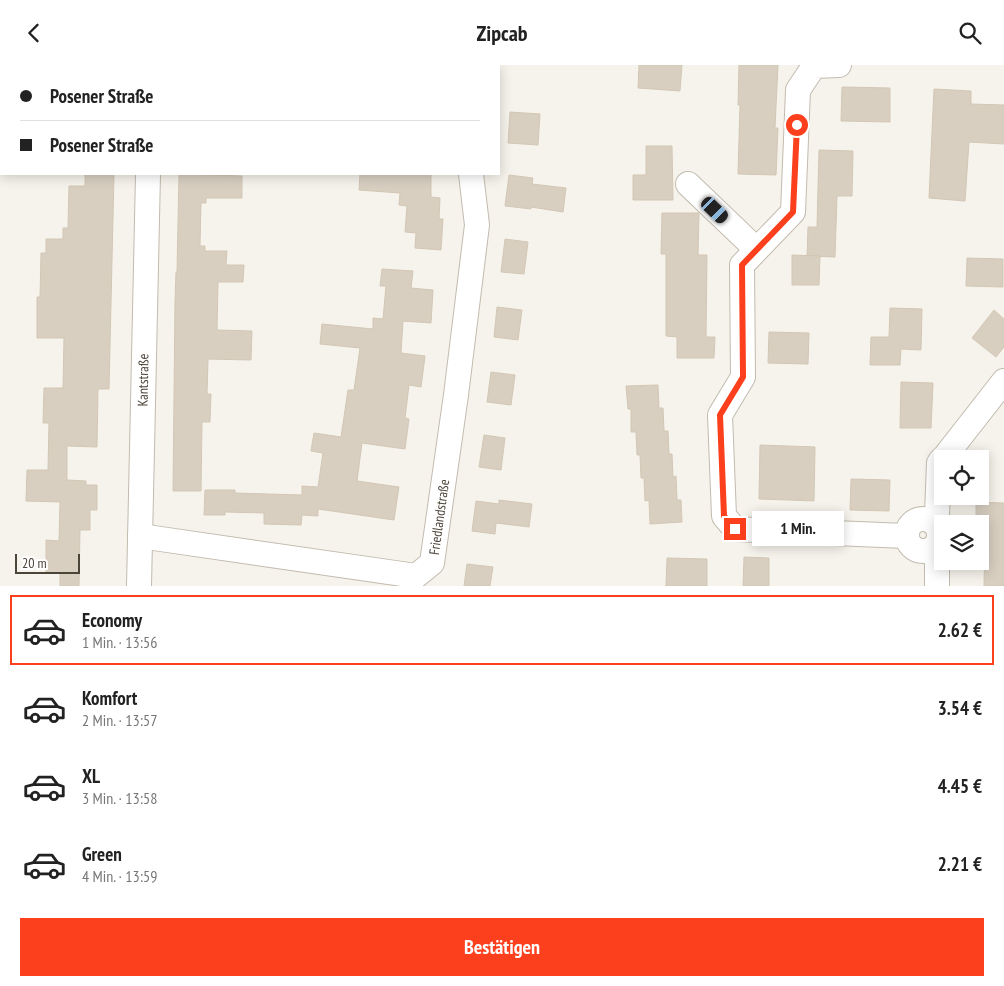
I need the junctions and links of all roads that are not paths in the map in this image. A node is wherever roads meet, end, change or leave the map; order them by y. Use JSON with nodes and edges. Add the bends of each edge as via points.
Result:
{"nodes":[{"id":1,"x":814,"y":65,"type":"edge"},
{"id":2,"x":839,"y":65,"type":"edge"},
{"id":3,"x":148,"y":175,"type":"edge"},
{"id":4,"x":471,"y":175,"type":"edge"},
{"id":5,"x":688,"y":184,"type":"dead end"},
{"id":6,"x":756,"y":249,"type":"junction"},
{"id":7,"x":1004,"y":381,"type":"edge"},
{"id":8,"x":950,"y":450,"type":"edge"},
{"id":9,"x":937,"y":505,"type":"edge"},
{"id":10,"x":931,"y":521,"type":"junction"},
{"id":11,"x":906,"y":535,"type":"junction"},
{"id":12,"x":140,"y":536,"type":"junction"},
{"id":13,"x":930,"y":551,"type":"junction"},
{"id":14,"x":139,"y":586,"type":"edge"},
{"id":15,"x":937,"y":586,"type":"edge"}],
"edges":[{"from":1,"to":2,"type":"street"},
{"from":1,"to":6,"type":"street","via":[[798,90],[793,212]]},
{"from":3,"to":12,"type":"street","name":"Kantstraße"},
{"from":4,"to":12,"type":"street","name":"Friedlandstraße","via":[[477,225],[432,563],[416,576]]},
{"from":5,"to":6,"type":"street"},
{"from":6,"to":11,"type":"street","via":[[742,265],[743,377],[720,415],[724,516],[735,529]]},
{"from":7,"to":8,"type":"street"},
{"from":9,"to":10,"type":"street","via":[[937,515]]},
{"from":10,"to":11,"type":"street","via":[[915,521],[908,527]]},
{"from":10,"to":13,"type":"street","via":[[937,527],[939,537]]},
{"from":11,"to":13,"type":"street","via":[[913,549]]},
{"from":12,"to":14,"type":"street","name":"Kantstraße"},
{"from":13,"to":15,"type":"street","via":[[937,560]]}]}
